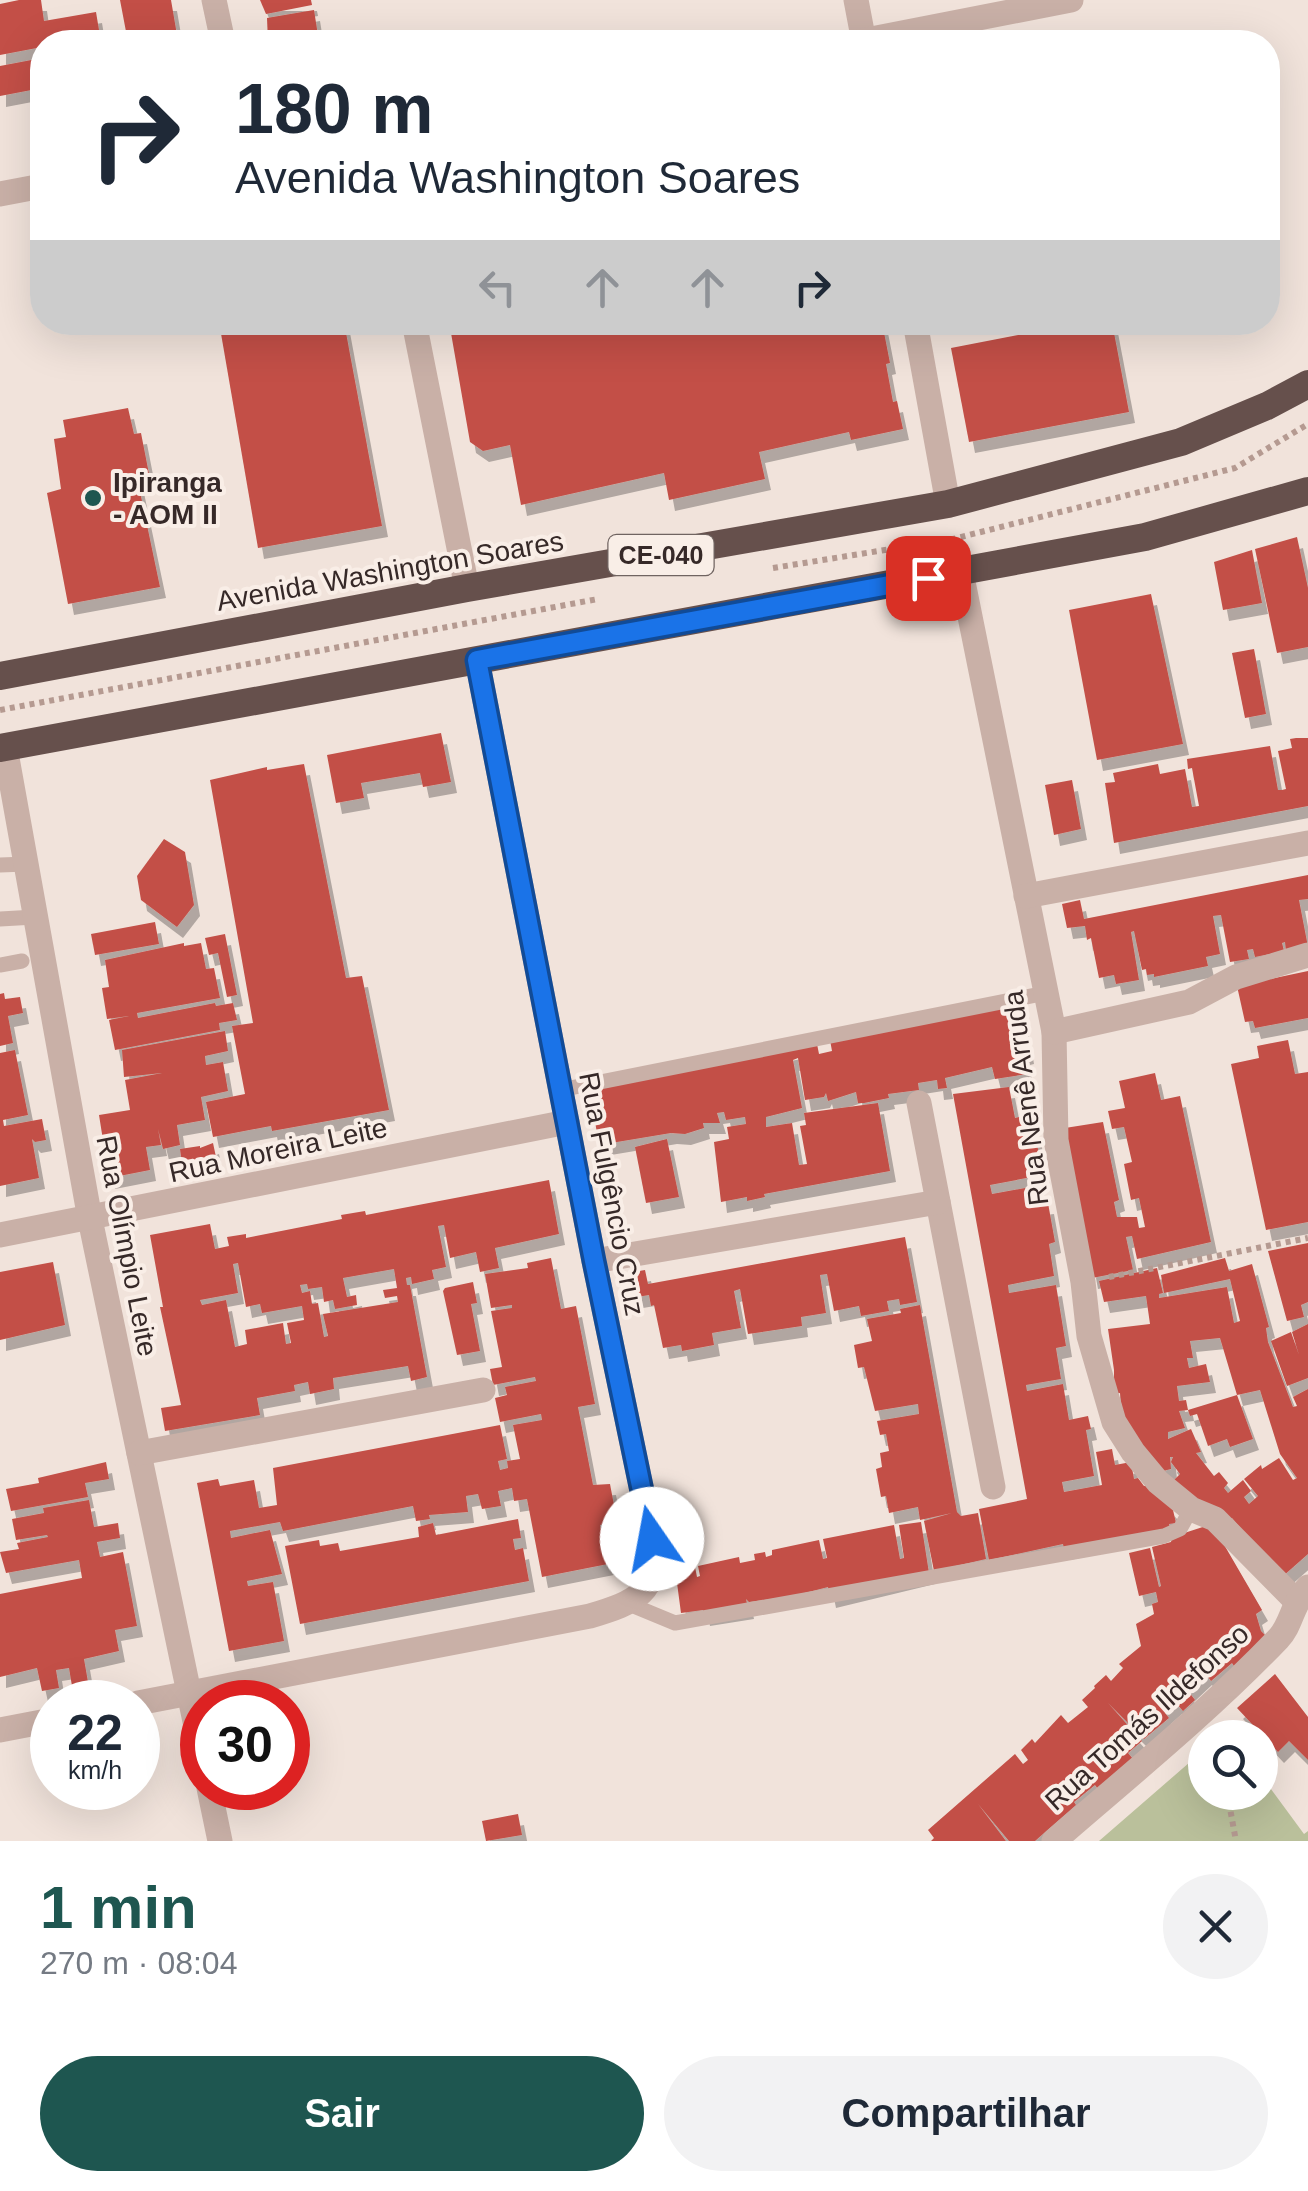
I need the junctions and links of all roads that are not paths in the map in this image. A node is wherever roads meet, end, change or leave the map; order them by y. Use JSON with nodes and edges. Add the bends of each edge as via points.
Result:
{"nodes":[{"id":1,"x":214,"y":0,"type":"edge"},
{"id":2,"x":856,"y":0,"type":"edge"},
{"id":3,"x":1071,"y":0,"type":"edge"},
{"id":4,"x":220,"y":30,"type":"edge"},
{"id":5,"x":862,"y":30,"type":"edge"},
{"id":6,"x":923,"y":30,"type":"edge"},
{"id":7,"x":30,"y":188,"type":"edge"},
{"id":8,"x":0,"y":194,"type":"edge"},
{"id":9,"x":417,"y":335,"type":"edge"},
{"id":10,"x":918,"y":335,"type":"edge"},
{"id":11,"x":1308,"y":384,"type":"edge"},
{"id":12,"x":1308,"y":490,"type":"edge"},
{"id":13,"x":948,"y":504,"type":"junction"},
{"id":14,"x":961,"y":572,"type":"junction"},
{"id":15,"x":467,"y":588,"type":"junction"},
{"id":16,"x":477,"y":660,"type":"junction"},
{"id":17,"x":0,"y":676,"type":"edge"},
{"id":18,"x":3,"y":748,"type":"edge"},
{"id":19,"x":1308,"y":842,"type":"edge"},
{"id":20,"x":13,"y":864,"type":"edge"},
{"id":21,"x":1026,"y":896,"type":"junction"},
{"id":22,"x":35,"y":917,"type":"junction"},
{"id":23,"x":0,"y":919,"type":"edge"},
{"id":24,"x":1308,"y":955,"type":"edge"},
{"id":25,"x":22,"y":960,"type":"dead end"},
{"id":26,"x":0,"y":965,"type":"edge"},
{"id":27,"x":1046,"y":992,"type":"junction"},
{"id":28,"x":1054,"y":1032,"type":"junction"},
{"id":29,"x":560,"y":1090,"type":"junction"},
{"id":30,"x":918,"y":1103,"type":"dead end"},
{"id":31,"x":567,"y":1122,"type":"junction"},
{"id":32,"x":938,"y":1202,"type":"junction"},
{"id":33,"x":90,"y":1219,"type":"junction"},
{"id":34,"x":0,"y":1235,"type":"edge"},
{"id":35,"x":594,"y":1261,"type":"junction"},
{"id":36,"x":483,"y":1390,"type":"dead end"},
{"id":37,"x":139,"y":1453,"type":"junction"},
{"id":38,"x":993,"y":1488,"type":"dead end"},
{"id":39,"x":1191,"y":1509,"type":"junction"},
{"id":40,"x":1302,"y":1593,"type":"edge"},
{"id":41,"x":629,"y":1604,"type":"junction"},
{"id":42,"x":187,"y":1680,"type":"edge"},
{"id":43,"x":253,"y":1680,"type":"edge"},
{"id":44,"x":30,"y":1724,"type":"edge"},
{"id":45,"x":0,"y":1730,"type":"edge"},
{"id":46,"x":214,"y":1810,"type":"edge"},
{"id":47,"x":220,"y":1841,"type":"edge"},
{"id":48,"x":1054,"y":1841,"type":"edge"}],
"edges":[{"from":1,"to":4,"type":"street"},
{"from":2,"to":5,"type":"street"},
{"from":3,"to":6,"type":"street"},
{"from":7,"to":8,"type":"street"},
{"from":9,"to":15,"type":"street"},
{"from":10,"to":13,"type":"street"},
{"from":11,"to":13,"type":"highway","name":"Avenida Washington Soares","number":"CE-040","via":[[1181,442]]},
{"from":12,"to":14,"type":"highway","via":[[1145,537]]},
{"from":13,"to":15,"type":"highway","name":"Avenida Washington Soares","number":"CE-040"},
{"from":14,"to":16,"type":"highway"},
{"from":14,"to":21,"type":"street","name":"Rua Nenê Arruda"},
{"from":15,"to":17,"type":"highway","name":"Avenida Washington Soares","number":"CE-040"},
{"from":16,"to":18,"type":"highway"},
{"from":16,"to":29,"type":"street","name":"Rua Fulgêncio Cruz"},
{"from":18,"to":20,"type":"street","name":"Rua Olímpio Leite"},
{"from":19,"to":21,"type":"street"},
{"from":20,"to":22,"type":"street","name":"Rua Olímpio Leite"},
{"from":21,"to":27,"type":"street","name":"Rua Nenê Arruda"},
{"from":22,"to":23,"type":"lane"},
{"from":22,"to":33,"type":"street","name":"Rua Olímpio Leite"},
{"from":24,"to":28,"type":"street","via":[[1236,977],[1189,1002]]},
{"from":25,"to":26,"type":"lane"},
{"from":27,"to":28,"type":"street","name":"Rua Nenê Arruda"},
{"from":27,"to":29,"type":"lane"},
{"from":28,"to":39,"type":"street","name":"Rua Nenê Arruda","via":[[1056,1140],[1089,1336],[1114,1422],[1158,1482]]},
{"from":29,"to":31,"type":"street","name":"Rua Fulgêncio Cruz"},
{"from":30,"to":32,"type":"street"},
{"from":31,"to":33,"type":"street","name":"Rua Moreira Leite"},
{"from":31,"to":35,"type":"street","name":"Rua Fulgêncio Cruz"},
{"from":32,"to":35,"type":"street"},
{"from":32,"to":38,"type":"street"},
{"from":33,"to":34,"type":"street","name":"Rua Moreira Leite"},
{"from":33,"to":37,"type":"street","name":"Rua Olímpio Leite"},
{"from":35,"to":41,"type":"street","name":"Rua Fulgêncio Cruz","via":[[656,1562],[643,1592]]},
{"from":36,"to":37,"type":"street"},
{"from":37,"to":42,"type":"street","name":"Rua Olímpio Leite"},
{"from":39,"to":40,"type":"street","name":"Rua Nenê Arruda","via":[[1215,1519]]},
{"from":39,"to":41,"type":"lane","via":[[1180,1529],[1164,1536],[807,1602],[676,1623]]},
{"from":40,"to":48,"type":"street","name":"Rua Tomás Ildefonso","via":[[1283,1634],[1222,1696]]},
{"from":41,"to":43,"type":"street"},
{"from":44,"to":45,"type":"street"},
{"from":46,"to":47,"type":"street"}]}
